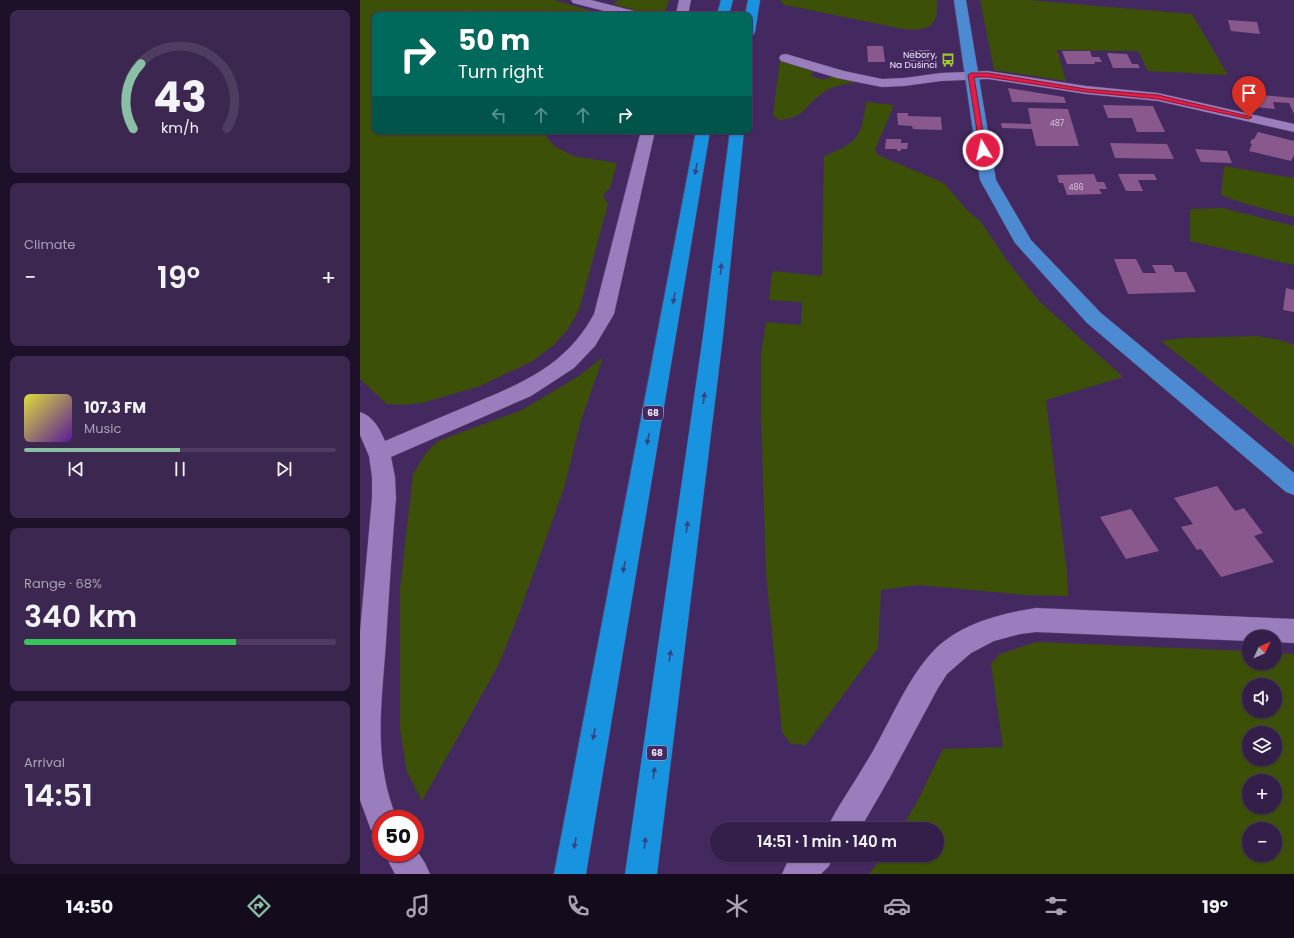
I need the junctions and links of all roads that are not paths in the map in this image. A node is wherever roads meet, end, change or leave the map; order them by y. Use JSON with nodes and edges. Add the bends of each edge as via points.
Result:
{"nodes":[{"id":1,"x":577,"y":0,"type":"edge"},
{"id":2,"x":685,"y":0,"type":"edge"},
{"id":3,"x":726,"y":0,"type":"edge"},
{"id":4,"x":754,"y":0,"type":"edge"},
{"id":5,"x":960,"y":0,"type":"edge"},
{"id":6,"x":623,"y":12,"type":"edge"},
{"id":7,"x":683,"y":12,"type":"edge"},
{"id":8,"x":724,"y":12,"type":"edge"},
{"id":9,"x":752,"y":13,"type":"edge"},
{"id":10,"x":786,"y":58,"type":"dead end"},
{"id":11,"x":971,"y":75,"type":"junction"},
{"id":12,"x":1294,"y":128,"type":"edge"},
{"id":13,"x":647,"y":134,"type":"edge"},
{"id":14,"x":702,"y":134,"type":"edge"},
{"id":15,"x":737,"y":134,"type":"edge"},
{"id":16,"x":360,"y":420,"type":"edge"},
{"id":17,"x":380,"y":452,"type":"junction"},
{"id":18,"x":1294,"y":486,"type":"edge"},
{"id":19,"x":1294,"y":631,"type":"edge"},
{"id":20,"x":378,"y":810,"type":"edge"},
{"id":21,"x":847,"y":822,"type":"edge"},
{"id":22,"x":406,"y":862,"type":"edge"},
{"id":23,"x":811,"y":862,"type":"edge"},
{"id":24,"x":414,"y":874,"type":"edge"},
{"id":25,"x":570,"y":874,"type":"edge"},
{"id":26,"x":641,"y":874,"type":"edge"},
{"id":27,"x":798,"y":874,"type":"edge"}],
"edges":[{"from":1,"to":6,"type":"street"},
{"from":2,"to":7,"type":"street"},
{"from":3,"to":8,"type":"highway"},
{"from":4,"to":9,"type":"highway"},
{"from":5,"to":11,"type":"main road"},
{"from":10,"to":11,"type":"street","via":[[842,75],[882,83]]},
{"from":11,"to":12,"type":"street","via":[[1158,97]]},
{"from":11,"to":18,"type":"main road","via":[[988,180],[1024,242],[1094,318]]},
{"from":13,"to":17,"type":"street","via":[[604,314],[589,340],[569,362],[524,391]]},
{"from":14,"to":25,"type":"highway","number":"68","one_way":true},
{"from":26,"to":15,"type":"highway","number":"68","one_way":true,"via":[[713,336]]},
{"from":16,"to":17,"type":"street"},
{"from":17,"to":20,"type":"street","via":[[384,474],[384,498],[365,735],[368,770]]},
{"from":19,"to":21,"type":"street","via":[[1036,620],[997,626],[980,633],[943,659],[929,678],[867,792]]},
{"from":22,"to":24,"type":"street"},
{"from":23,"to":27,"type":"street"}]}
